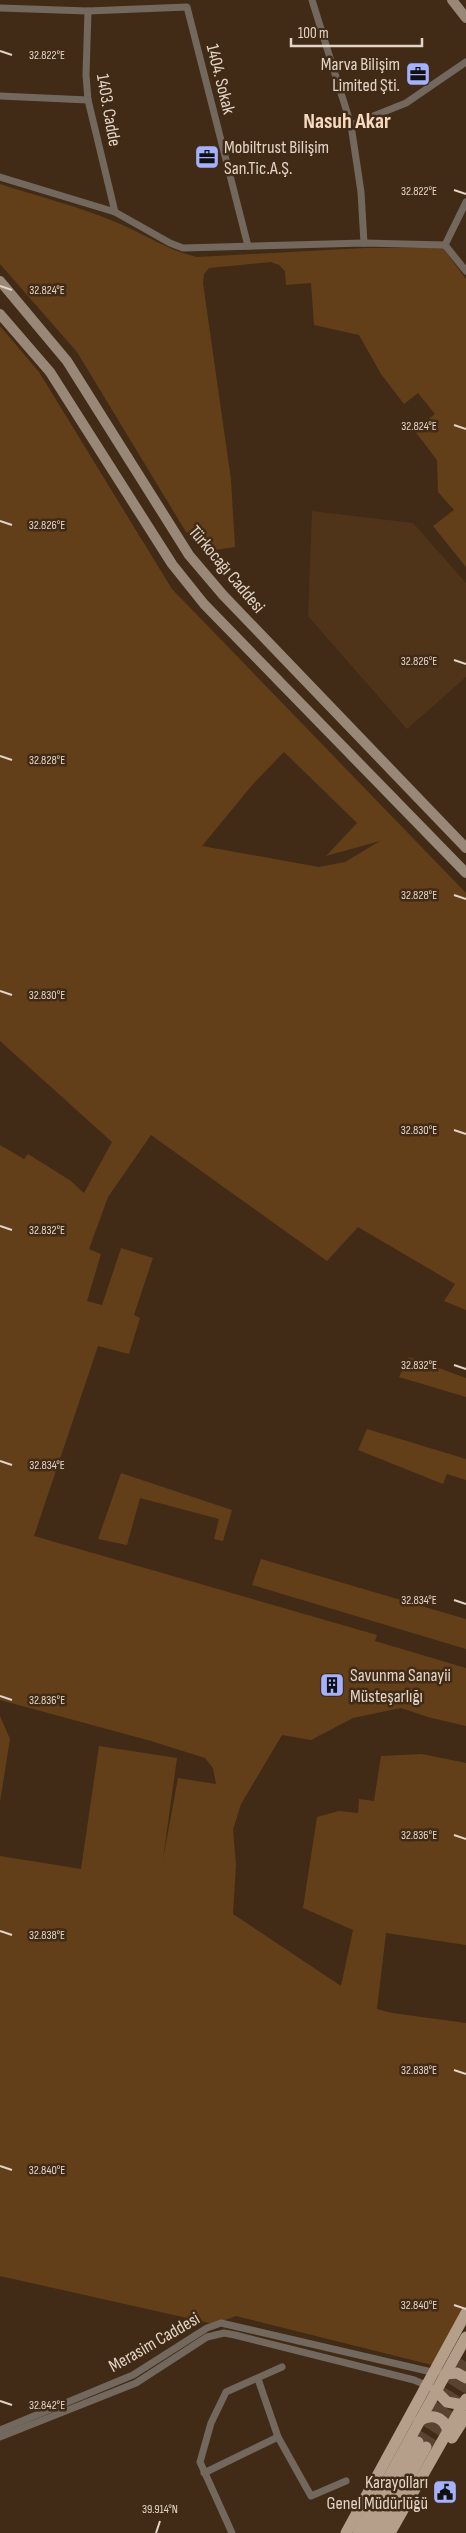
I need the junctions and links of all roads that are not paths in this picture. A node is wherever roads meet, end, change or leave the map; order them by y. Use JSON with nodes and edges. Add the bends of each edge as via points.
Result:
{"nodes":[{"id":1,"x":312,"y":0,"type":"edge"},
{"id":2,"x":452,"y":0,"type":"edge"},
{"id":3,"x":170,"y":4,"type":"edge"},
{"id":4,"x":0,"y":8,"type":"edge"},
{"id":5,"x":88,"y":11,"type":"junction"},
{"id":6,"x":466,"y":18,"type":"edge"},
{"id":7,"x":466,"y":62,"type":"edge"},
{"id":8,"x":0,"y":96,"type":"edge"},
{"id":9,"x":88,"y":100,"type":"junction"},
{"id":10,"x":351,"y":125,"type":"junction"},
{"id":11,"x":0,"y":178,"type":"edge"},
{"id":12,"x":466,"y":202,"type":"edge"},
{"id":13,"x":115,"y":212,"type":"junction"},
{"id":14,"x":364,"y":243,"type":"junction"},
{"id":15,"x":445,"y":245,"type":"junction"},
{"id":16,"x":248,"y":246,"type":"junction"},
{"id":17,"x":466,"y":272,"type":"edge"},
{"id":18,"x":0,"y":282,"type":"edge"},
{"id":19,"x":0,"y":314,"type":"edge"},
{"id":20,"x":189,"y":555,"type":"junction"},
{"id":21,"x":172,"y":564,"type":"junction"},
{"id":22,"x":431,"y":810,"type":"junction"},
{"id":23,"x":441,"y":822,"type":"junction"},
{"id":24,"x":422,"y":827,"type":"junction"},
{"id":25,"x":432,"y":838,"type":"junction"},
{"id":26,"x":466,"y":848,"type":"edge"},
{"id":27,"x":466,"y":874,"type":"edge"},
{"id":28,"x":466,"y":2313,"type":"edge"},
{"id":29,"x":463,"y":2342,"type":"edge"},
{"id":30,"x":466,"y":2360,"type":"edge"},
{"id":31,"x":282,"y":2367,"type":"dead end"},
{"id":32,"x":432,"y":2373,"type":"junction"},
{"id":33,"x":445,"y":2374,"type":"junction"},
{"id":34,"x":466,"y":2378,"type":"edge"},
{"id":35,"x":258,"y":2379,"type":"junction"},
{"id":36,"x":430,"y":2388,"type":"junction"},
{"id":37,"x":465,"y":2407,"type":"edge"},
{"id":38,"x":418,"y":2421,"type":"junction"},
{"id":39,"x":0,"y":2430,"type":"edge"},
{"id":40,"x":448,"y":2431,"type":"junction"},
{"id":41,"x":0,"y":2437,"type":"edge"},
{"id":42,"x":278,"y":2437,"type":"junction"},
{"id":43,"x":204,"y":2473,"type":"junction"},
{"id":44,"x":346,"y":2480,"type":"dead end"},
{"id":45,"x":232,"y":2533,"type":"edge"},
{"id":46,"x":346,"y":2533,"type":"edge"},
{"id":47,"x":358,"y":2533,"type":"edge"},
{"id":48,"x":369,"y":2533,"type":"edge"},
{"id":49,"x":380,"y":2533,"type":"edge"},
{"id":50,"x":390,"y":2533,"type":"edge"},
{"id":51,"x":398,"y":2533,"type":"edge"}],
"edges":[{"from":1,"to":10,"type":"street"},
{"from":2,"to":6,"type":"main road"},
{"from":3,"to":5,"type":"street"},
{"from":3,"to":16,"type":"street","name":"1404. Sokak","via":[[187,7]]},
{"from":4,"to":5,"type":"street"},
{"from":5,"to":9,"type":"street","name":"1403. Cadde"},
{"from":7,"to":10,"type":"street","via":[[406,103]]},
{"from":8,"to":9,"type":"street"},
{"from":9,"to":13,"type":"street","name":"1403. Cadde"},
{"from":10,"to":14,"type":"street","via":[[361,192]]},
{"from":11,"to":13,"type":"street"},
{"from":12,"to":15,"type":"street"},
{"from":13,"to":16,"type":"street","via":[[183,248]]},
{"from":14,"to":15,"type":"street"},
{"from":14,"to":16,"type":"street"},
{"from":15,"to":17,"type":"street"},
{"from":18,"to":20,"type":"main road","name":"Türkocağı Caddesi","via":[[67,361]]},
{"from":19,"to":21,"type":"main road","name":"Türkocağı Caddesi","via":[[50,372]]},
{"from":20,"to":21,"type":"main road"},
{"from":20,"to":22,"type":"main road","name":"Türkocağı Caddesi","via":[[223,595]]},
{"from":21,"to":24,"type":"main road","name":"Türkocağı Caddesi","via":[[254,658]]},
{"from":22,"to":23,"type":"main road","name":"Türkocağı Caddesi"},
{"from":22,"to":24,"type":"main road"},
{"from":23,"to":25,"type":"main road"},
{"from":23,"to":26,"type":"main road","name":"Türkocağı Caddesi"},
{"from":24,"to":25,"type":"main road","name":"Türkocağı Caddesi"},
{"from":25,"to":27,"type":"main road","name":"Türkocağı Caddesi"},
{"from":28,"to":32,"type":"main road"},
{"from":29,"to":30,"type":"main road"},
{"from":29,"to":33,"type":"main road"},
{"from":31,"to":35,"type":"street"},
{"from":32,"to":33,"type":"street","name":"Merasim Caddesi"},
{"from":32,"to":36,"type":"main road"},
{"from":32,"to":39,"type":"street","name":"Merasim Caddesi","via":[[221,2323],[207,2328],[132,2375]]},
{"from":33,"to":34,"type":"main road","via":[[457,2373]]},
{"from":33,"to":36,"type":"main road"},
{"from":35,"to":42,"type":"street"},
{"from":35,"to":43,"type":"street","via":[[226,2392],[200,2462]]},
{"from":36,"to":37,"type":"main road","via":[[447,2402]]},
{"from":36,"to":38,"type":"main road"},
{"from":36,"to":41,"type":"street","name":"Merasim Caddesi","via":[[235,2335],[216,2334],[198,2341],[136,2383]]},
{"from":36,"to":46,"type":"main road"},
{"from":37,"to":40,"type":"main road"},
{"from":37,"to":51,"type":"main road"},
{"from":38,"to":40,"type":"main road","via":[[428,2416],[438,2417]]},
{"from":38,"to":47,"type":"main road"},
{"from":40,"to":50,"type":"main road"},
{"from":42,"to":43,"type":"street"},
{"from":42,"to":44,"type":"street","via":[[311,2496]]},
{"from":43,"to":45,"type":"street"},
{"from":48,"to":49,"type":"main road","via":[[422,2445]]}]}
